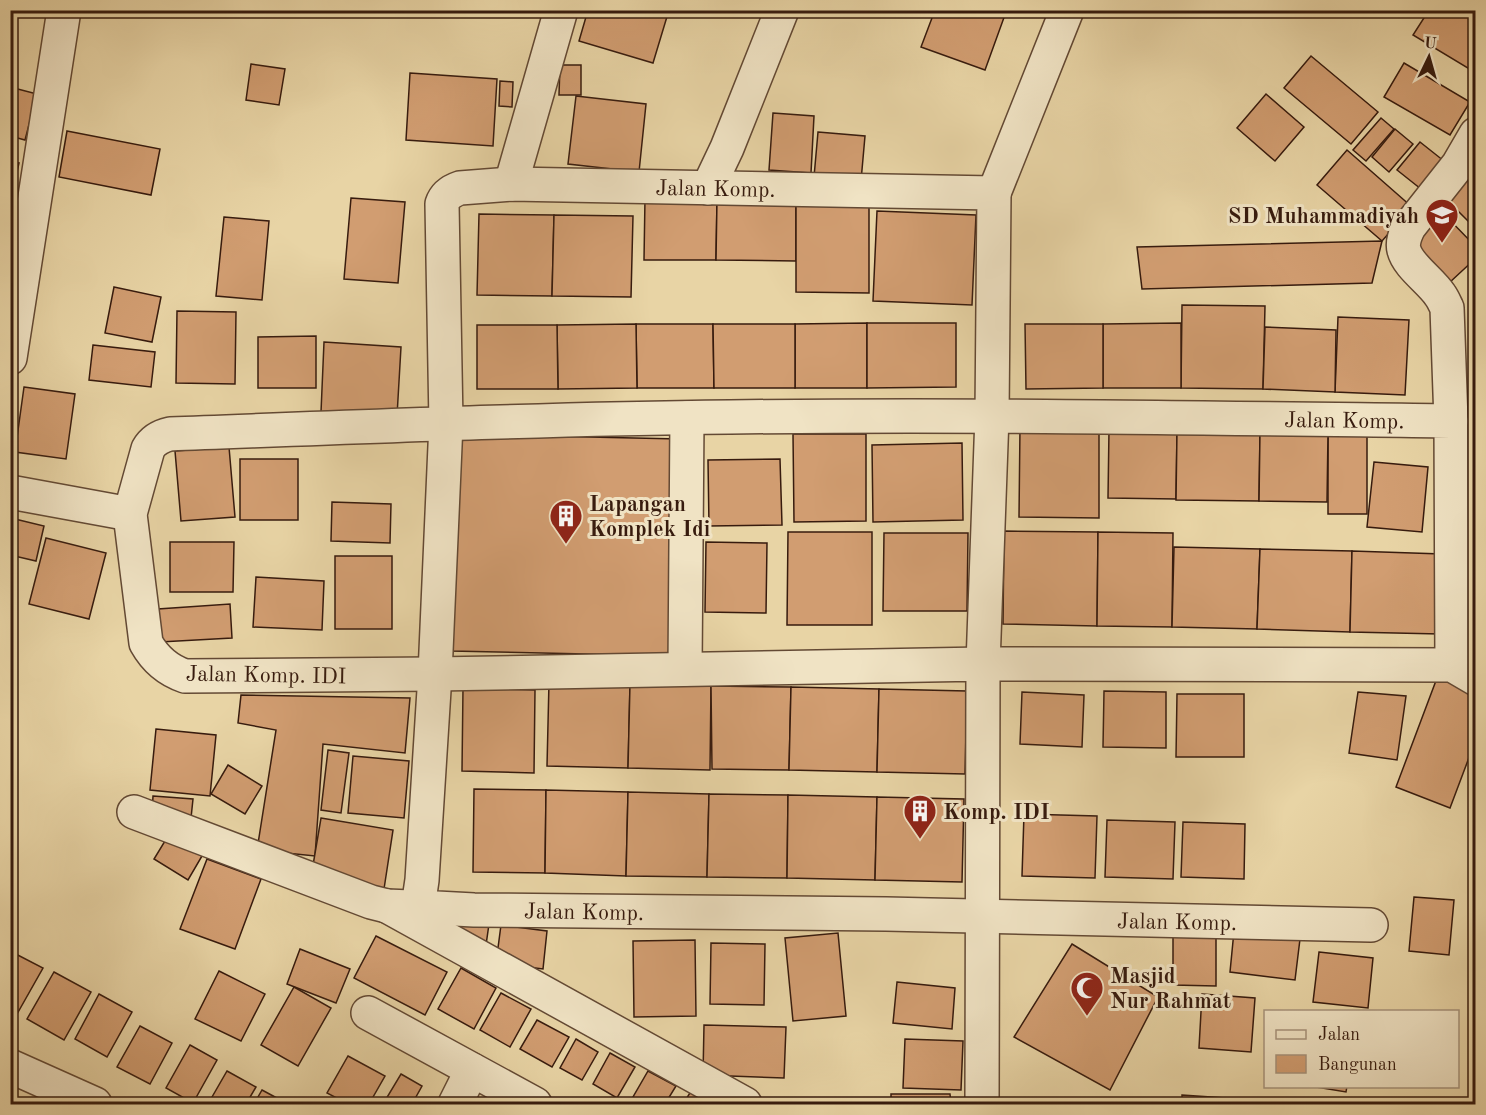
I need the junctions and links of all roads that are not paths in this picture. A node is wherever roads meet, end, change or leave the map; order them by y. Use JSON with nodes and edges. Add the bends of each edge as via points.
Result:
{"nodes":[{"id":1,"x":64,"y":10,"type":"edge"},
{"id":2,"x":561,"y":10,"type":"edge"},
{"id":3,"x":782,"y":10,"type":"edge"},
{"id":4,"x":1067,"y":10,"type":"edge"},
{"id":5,"x":1476,"y":134,"type":"edge"},
{"id":6,"x":512,"y":184,"type":"junction"},
{"id":7,"x":708,"y":188,"type":"junction"},
{"id":8,"x":994,"y":194,"type":"junction"},
{"id":9,"x":10,"y":358,"type":"edge"},
{"id":10,"x":992,"y":416,"type":"junction"},
{"id":11,"x":687,"y":418,"type":"junction"},
{"id":12,"x":1450,"y":421,"type":"junction"},
{"id":13,"x":446,"y":423,"type":"junction"},
{"id":14,"x":10,"y":492,"type":"edge"},
{"id":15,"x":130,"y":514,"type":"junction"},
{"id":16,"x":983,"y":664,"type":"junction"},
{"id":17,"x":685,"y":669,"type":"junction"},
{"id":18,"x":1464,"y":672,"type":"edge"},
{"id":19,"x":435,"y":675,"type":"junction"},
{"id":20,"x":134,"y":812,"type":"dead end"},
{"id":21,"x":403,"y":907,"type":"junction"},
{"id":22,"x":984,"y":917,"type":"junction"},
{"id":23,"x":1371,"y":925,"type":"dead end"},
{"id":24,"x":368,"y":1013,"type":"dead end"},
{"id":25,"x":10,"y":1066,"type":"edge"},
{"id":26,"x":472,"y":1070,"type":"junction"},
{"id":27,"x":524,"y":1102,"type":"edge"},
{"id":28,"x":95,"y":1104,"type":"edge"},
{"id":29,"x":455,"y":1104,"type":"edge"},
{"id":30,"x":746,"y":1104,"type":"edge"},
{"id":31,"x":982,"y":1104,"type":"edge"}],
"edges":[{"from":1,"to":9,"type":"street"},
{"from":2,"to":6,"type":"street"},
{"from":3,"to":7,"type":"street"},
{"from":4,"to":8,"type":"street"},
{"from":5,"to":12,"type":"street","via":[[1458,165],[1404,236],[1404,253],[1441,295],[1446,308]]},
{"from":6,"to":7,"type":"street","name":"Jalan Komp."},
{"from":6,"to":13,"type":"street","name":"Jalan Komp.","via":[[452,191],[442,204]]},
{"from":7,"to":8,"type":"street","name":"Jalan Komp."},
{"from":8,"to":10,"type":"street"},
{"from":10,"to":11,"type":"street","name":"Jalan Komp."},
{"from":10,"to":12,"type":"street","name":"Jalan Komp."},
{"from":10,"to":16,"type":"street"},
{"from":11,"to":13,"type":"street","name":"Jalan Komp."},
{"from":11,"to":17,"type":"street"},
{"from":12,"to":18,"type":"street"},
{"from":13,"to":15,"type":"street","via":[[162,436],[148,449]]},
{"from":13,"to":19,"type":"street","name":"Jalan Komp."},
{"from":14,"to":15,"type":"street"},
{"from":15,"to":19,"type":"street","name":"Jalan Komp. IDI","via":[[146,643],[152,654],[175,673]]},
{"from":16,"to":17,"type":"street"},
{"from":16,"to":18,"type":"street"},
{"from":16,"to":22,"type":"street"},
{"from":17,"to":19,"type":"street"},
{"from":19,"to":21,"type":"street","name":"Jalan Komp.","via":[[422,880]]},
{"from":20,"to":21,"type":"street","via":[[371,902]]},
{"from":21,"to":22,"type":"street","name":"Jalan Komp."},
{"from":21,"to":30,"type":"street"},
{"from":22,"to":23,"type":"street","name":"Jalan Komp."},
{"from":22,"to":31,"type":"street"},
{"from":24,"to":26,"type":"street"},
{"from":25,"to":28,"type":"street"},
{"from":26,"to":27,"type":"street"},
{"from":26,"to":29,"type":"street"}]}
